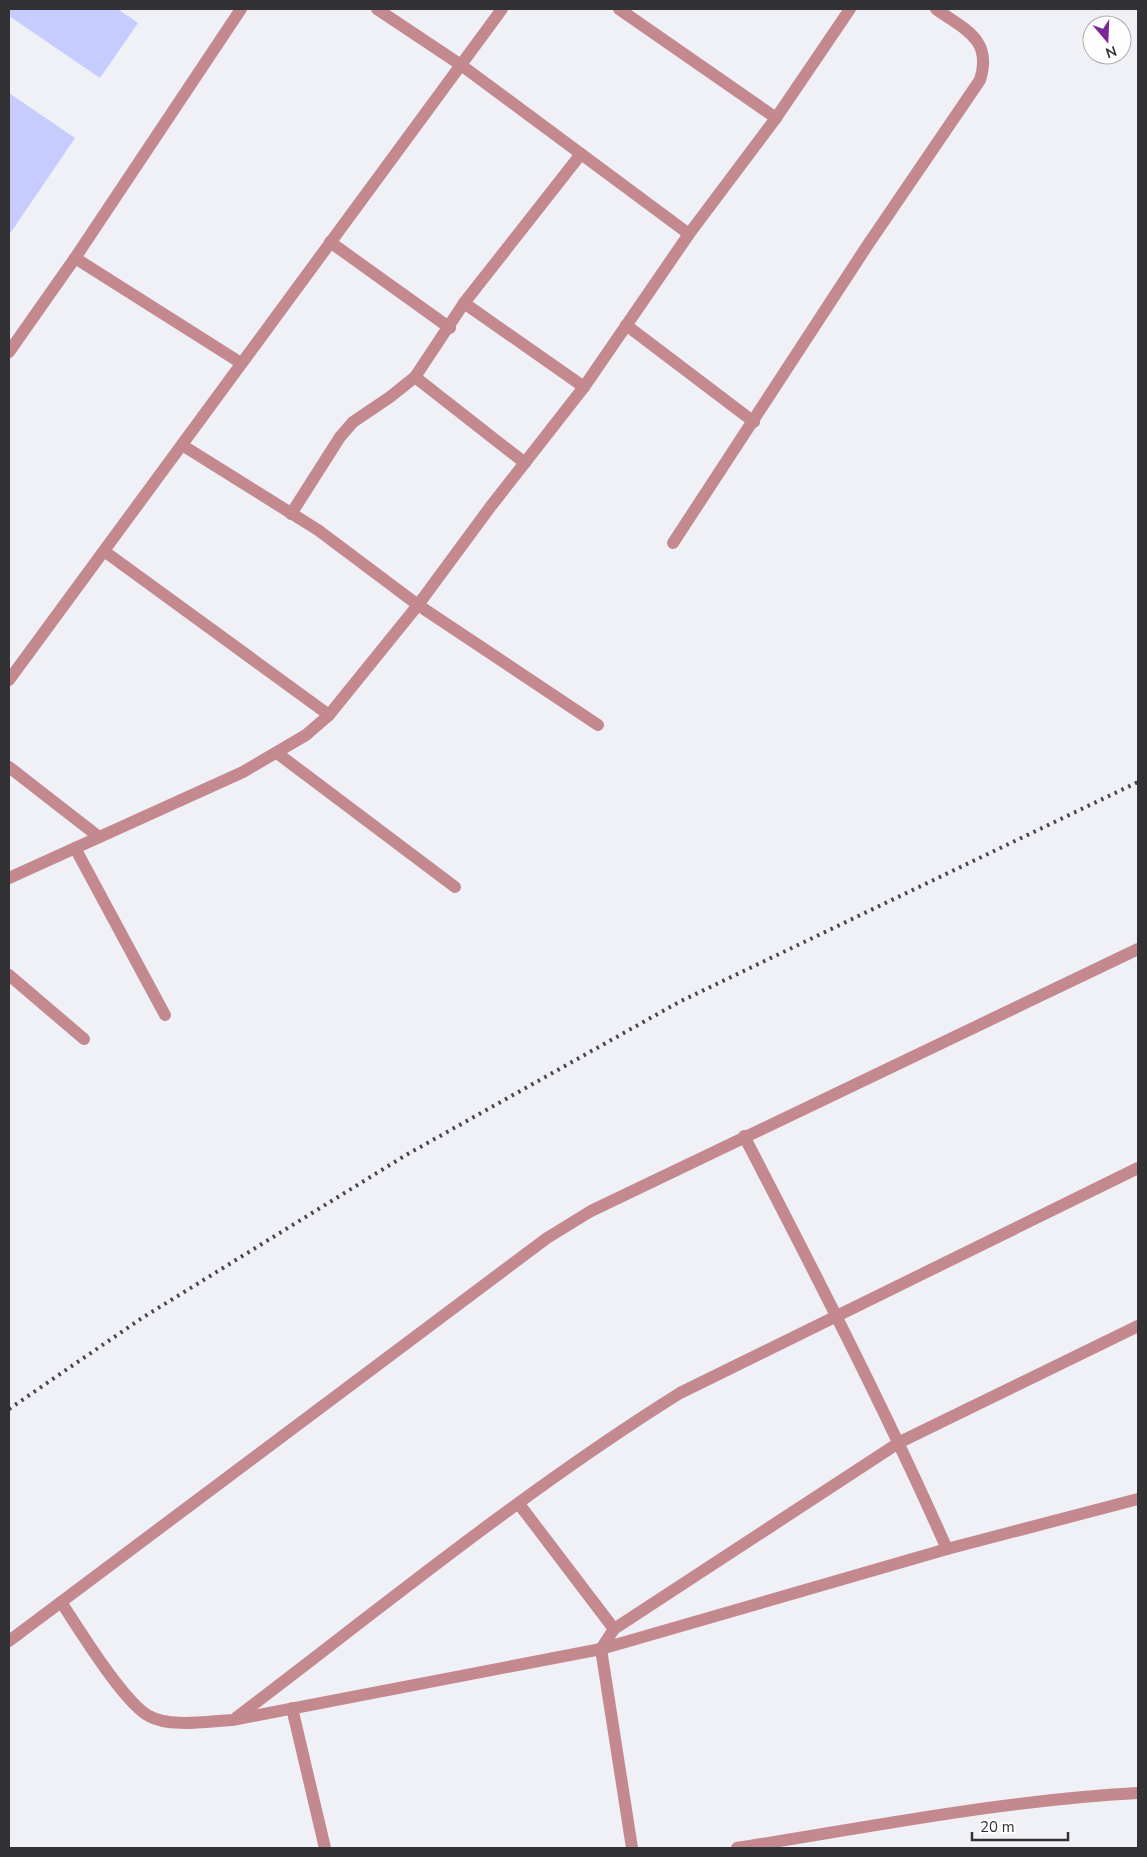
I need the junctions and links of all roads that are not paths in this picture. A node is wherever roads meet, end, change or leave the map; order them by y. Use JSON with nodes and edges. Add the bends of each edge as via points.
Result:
{"nodes":[{"id":1,"x":241,"y":9,"type":"edge"},
{"id":2,"x":377,"y":9,"type":"edge"},
{"id":3,"x":502,"y":9,"type":"edge"},
{"id":4,"x":618,"y":9,"type":"edge"},
{"id":5,"x":850,"y":9,"type":"edge"},
{"id":6,"x":936,"y":9,"type":"edge"},
{"id":7,"x":460,"y":65,"type":"junction"},
{"id":8,"x":776,"y":118,"type":"junction"},
{"id":9,"x":581,"y":154,"type":"junction"},
{"id":10,"x":689,"y":234,"type":"junction"},
{"id":11,"x":330,"y":242,"type":"junction"},
{"id":12,"x":75,"y":258,"type":"junction"},
{"id":13,"x":464,"y":303,"type":"junction"},
{"id":14,"x":626,"y":325,"type":"junction"},
{"id":15,"x":450,"y":328,"type":"junction"},
{"id":16,"x":9,"y":352,"type":"edge"},
{"id":17,"x":242,"y":363,"type":"junction"},
{"id":18,"x":415,"y":377,"type":"junction"},
{"id":19,"x":584,"y":387,"type":"junction"},
{"id":20,"x":754,"y":422,"type":"junction"},
{"id":21,"x":182,"y":445,"type":"junction"},
{"id":22,"x":524,"y":463,"type":"junction"},
{"id":23,"x":291,"y":514,"type":"junction"},
{"id":24,"x":673,"y":543,"type":"dead end"},
{"id":25,"x":104,"y":551,"type":"junction"},
{"id":26,"x":418,"y":605,"type":"junction"},
{"id":27,"x":9,"y":680,"type":"edge"},
{"id":28,"x":329,"y":715,"type":"junction"},
{"id":29,"x":598,"y":725,"type":"dead end"},
{"id":30,"x":277,"y":753,"type":"junction"},
{"id":31,"x":9,"y":767,"type":"edge"},
{"id":32,"x":99,"y":837,"type":"junction"},
{"id":33,"x":75,"y":848,"type":"junction"},
{"id":34,"x":9,"y":878,"type":"edge"},
{"id":35,"x":455,"y":887,"type":"dead end"},
{"id":36,"x":1138,"y":949,"type":"edge"},
{"id":37,"x":9,"y":976,"type":"edge"},
{"id":38,"x":165,"y":1015,"type":"dead end"},
{"id":39,"x":84,"y":1039,"type":"dead end"},
{"id":40,"x":744,"y":1136,"type":"junction"},
{"id":41,"x":1138,"y":1168,"type":"edge"},
{"id":42,"x":837,"y":1314,"type":"junction"},
{"id":43,"x":1138,"y":1326,"type":"edge"},
{"id":44,"x":900,"y":1442,"type":"junction"},
{"id":45,"x":1138,"y":1499,"type":"edge"},
{"id":46,"x":519,"y":1504,"type":"junction"},
{"id":47,"x":947,"y":1549,"type":"junction"},
{"id":48,"x":60,"y":1602,"type":"junction"},
{"id":49,"x":614,"y":1629,"type":"junction"},
{"id":50,"x":9,"y":1641,"type":"edge"},
{"id":51,"x":601,"y":1649,"type":"junction"},
{"id":52,"x":292,"y":1708,"type":"junction"},
{"id":53,"x":232,"y":1720,"type":"junction"},
{"id":54,"x":1138,"y":1793,"type":"edge"},
{"id":55,"x":325,"y":1848,"type":"edge"},
{"id":56,"x":632,"y":1848,"type":"edge"},
{"id":57,"x":737,"y":1848,"type":"edge"}],
"edges":[{"from":1,"to":12,"type":"street"},
{"from":2,"to":7,"type":"street"},
{"from":3,"to":7,"type":"street"},
{"from":4,"to":8,"type":"street"},
{"from":5,"to":8,"type":"street"},
{"from":6,"to":20,"type":"street","via":[[978,39],[984,67],[980,80],[867,246]]},
{"from":7,"to":9,"type":"street"},
{"from":7,"to":11,"type":"street"},
{"from":8,"to":10,"type":"street"},
{"from":9,"to":10,"type":"street"},
{"from":9,"to":13,"type":"street"},
{"from":10,"to":14,"type":"street"},
{"from":11,"to":15,"type":"street"},
{"from":11,"to":17,"type":"street"},
{"from":12,"to":16,"type":"street"},
{"from":12,"to":17,"type":"street"},
{"from":13,"to":15,"type":"street"},
{"from":13,"to":19,"type":"street"},
{"from":14,"to":19,"type":"street"},
{"from":14,"to":20,"type":"street"},
{"from":15,"to":18,"type":"street"},
{"from":17,"to":21,"type":"street"},
{"from":18,"to":22,"type":"street"},
{"from":18,"to":23,"type":"street","via":[[353,422]]},
{"from":19,"to":22,"type":"street"},
{"from":20,"to":24,"type":"street"},
{"from":21,"to":23,"type":"street"},
{"from":21,"to":25,"type":"street"},
{"from":22,"to":26,"type":"street"},
{"from":23,"to":26,"type":"street","via":[[318,530]]},
{"from":25,"to":27,"type":"street"},
{"from":25,"to":28,"type":"street"},
{"from":26,"to":28,"type":"street"},
{"from":26,"to":29,"type":"street"},
{"from":28,"to":30,"type":"street","via":[[306,735]]},
{"from":30,"to":32,"type":"street","via":[[243,772]]},
{"from":30,"to":35,"type":"street"},
{"from":31,"to":32,"type":"street"},
{"from":32,"to":33,"type":"street"},
{"from":33,"to":34,"type":"street"},
{"from":33,"to":38,"type":"street"},
{"from":36,"to":40,"type":"street"},
{"from":37,"to":39,"type":"street"},
{"from":40,"to":42,"type":"street"},
{"from":40,"to":48,"type":"street","via":[[591,1211],[547,1238]]},
{"from":41,"to":42,"type":"street"},
{"from":42,"to":44,"type":"street"},
{"from":42,"to":46,"type":"street","via":[[680,1393],[636,1420]]},
{"from":43,"to":44,"type":"street"},
{"from":44,"to":47,"type":"street"},
{"from":44,"to":49,"type":"street"},
{"from":45,"to":47,"type":"street"},
{"from":46,"to":49,"type":"street"},
{"from":46,"to":53,"type":"street"},
{"from":47,"to":51,"type":"street"},
{"from":48,"to":50,"type":"street"},
{"from":48,"to":53,"type":"street","via":[[133,1703],[150,1717],[176,1723]]},
{"from":49,"to":51,"type":"street"},
{"from":51,"to":52,"type":"street"},
{"from":51,"to":56,"type":"street"},
{"from":52,"to":53,"type":"street"},
{"from":52,"to":55,"type":"street"},
{"from":54,"to":57,"type":"street","via":[[970,1811]]}]}
